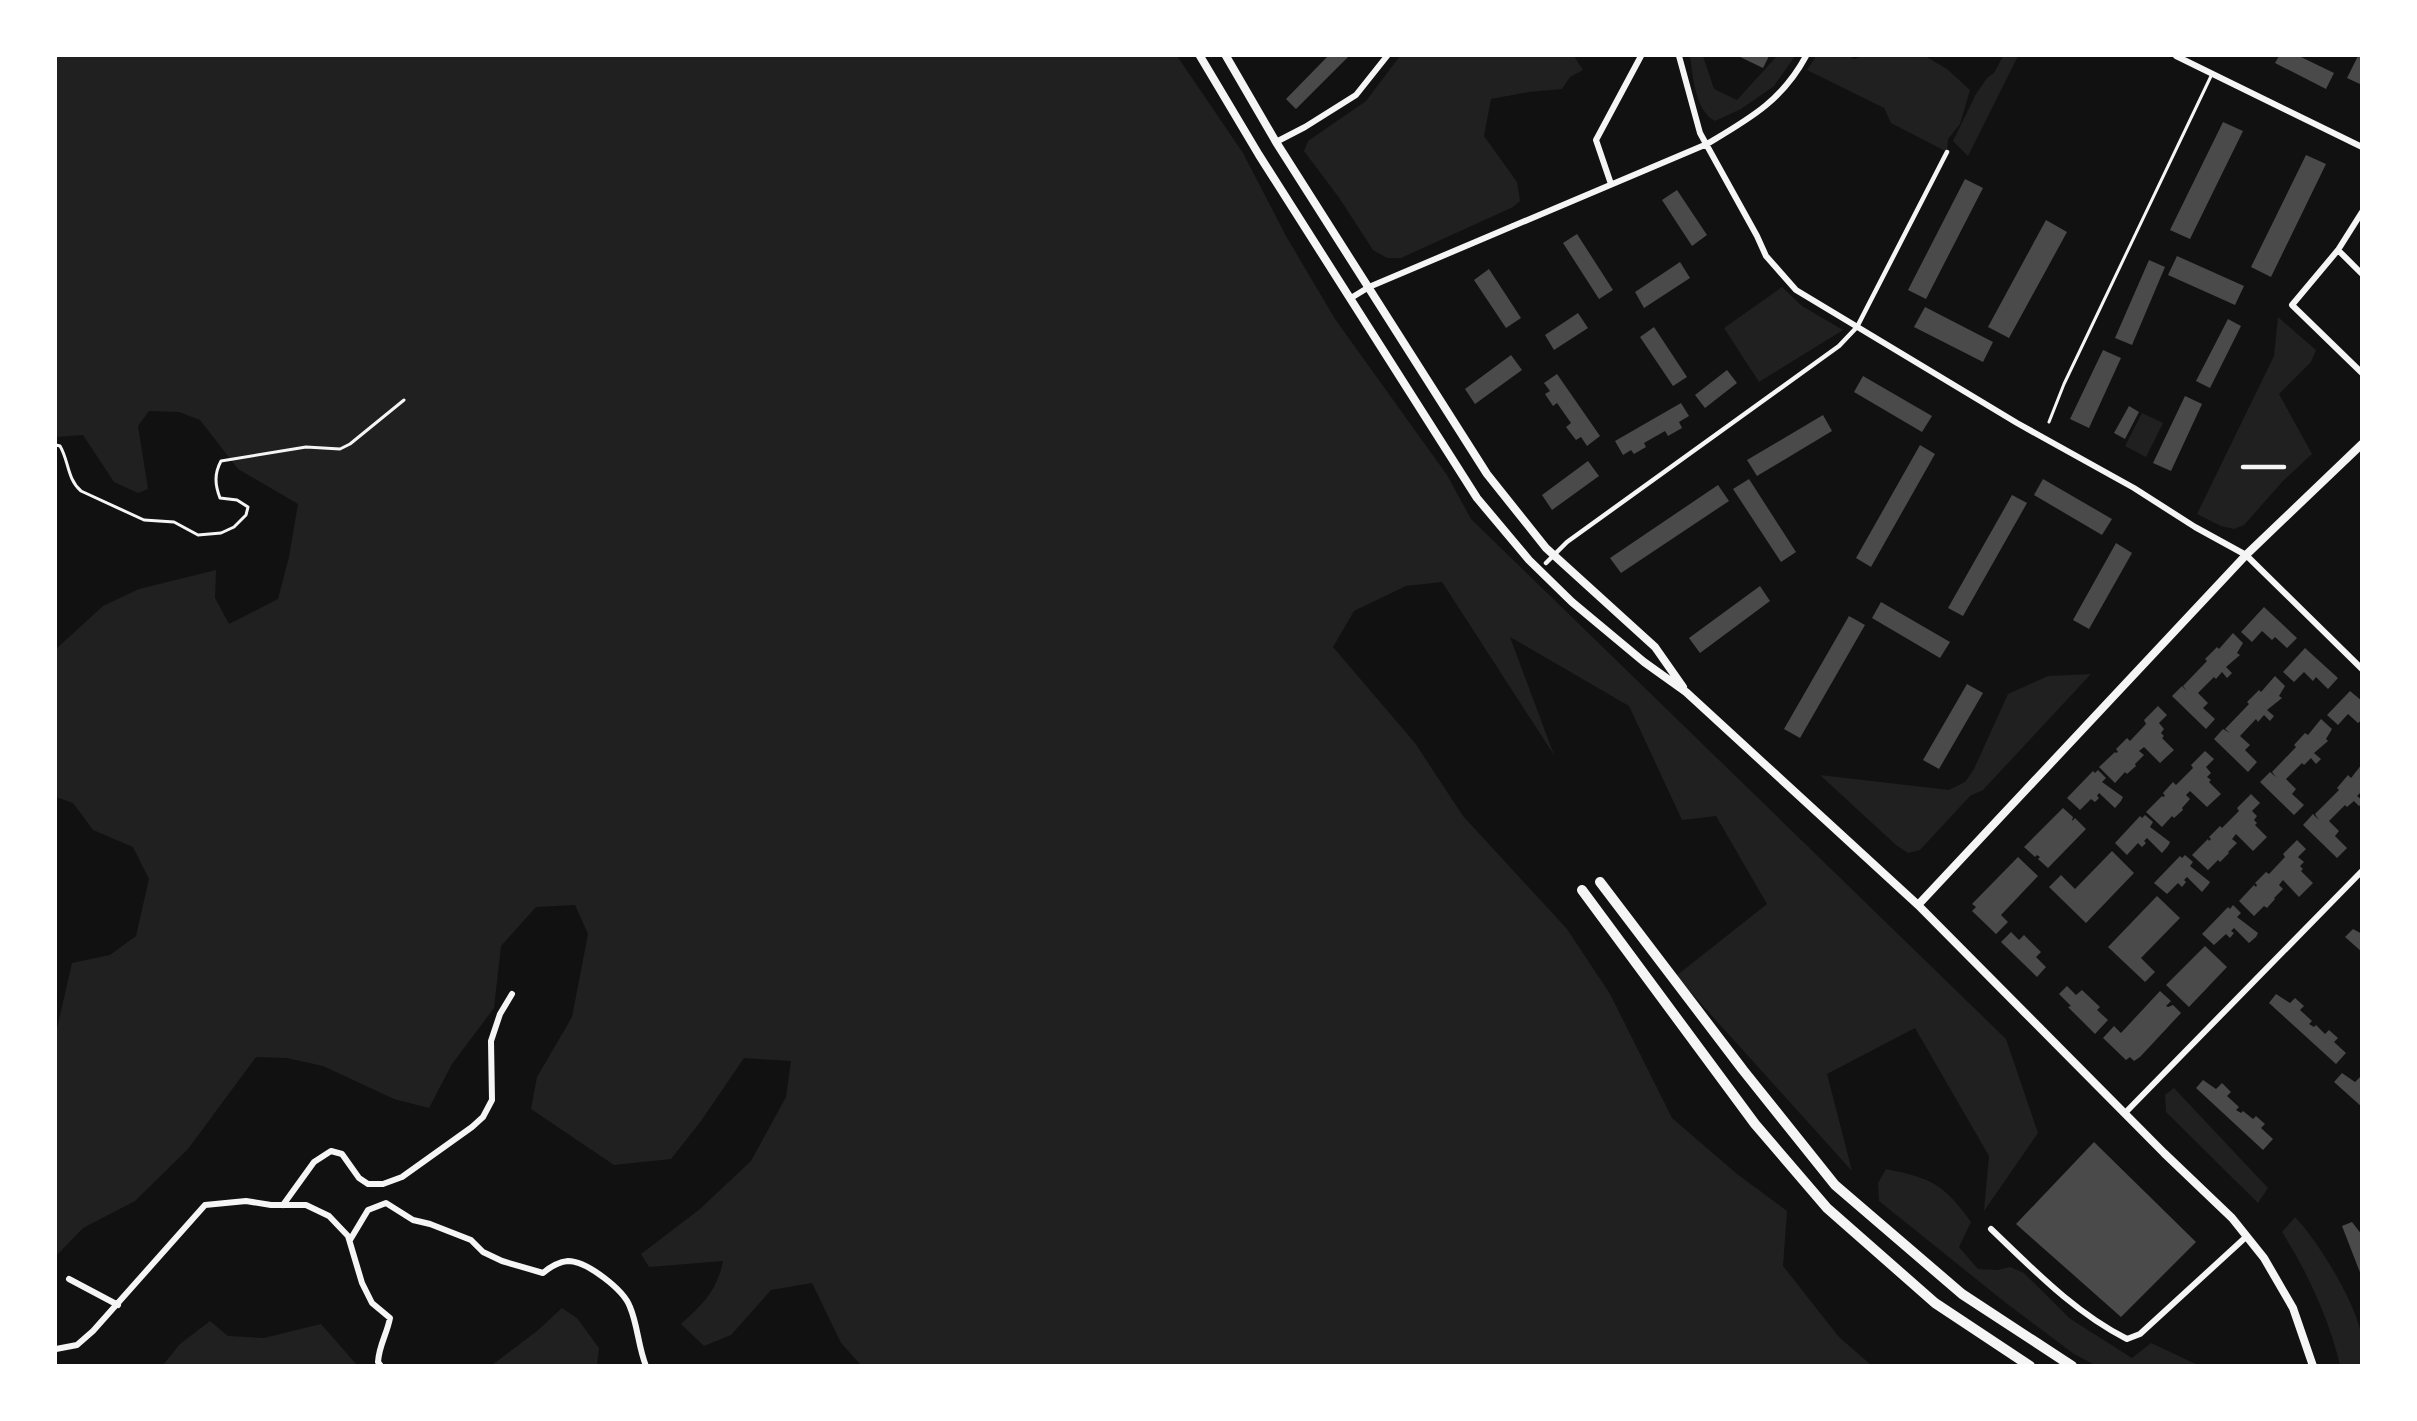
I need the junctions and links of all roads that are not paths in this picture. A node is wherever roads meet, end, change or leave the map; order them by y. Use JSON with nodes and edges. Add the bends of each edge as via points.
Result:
{"nodes":[{"id":1,"x":1200,"y":56,"type":"edge"},
{"id":2,"x":1226,"y":56,"type":"edge"},
{"id":3,"x":1387,"y":56,"type":"edge"},
{"id":4,"x":1641,"y":56,"type":"edge"},
{"id":5,"x":1679,"y":56,"type":"edge"},
{"id":6,"x":1806,"y":56,"type":"edge"},
{"id":7,"x":2176,"y":56,"type":"edge"},
{"id":8,"x":2212,"y":73,"type":"junction"},
{"id":9,"x":1276,"y":142,"type":"junction"},
{"id":10,"x":1707,"y":144,"type":"junction"},
{"id":11,"x":2361,"y":147,"type":"edge"},
{"id":12,"x":1947,"y":152,"type":"dead end"},
{"id":13,"x":1611,"y":184,"type":"junction"},
{"id":14,"x":2361,"y":212,"type":"edge"},
{"id":15,"x":2338,"y":250,"type":"junction"},
{"id":16,"x":2361,"y":274,"type":"edge"},
{"id":17,"x":1369,"y":287,"type":"junction"},
{"id":18,"x":1352,"y":298,"type":"junction"},
{"id":19,"x":1857,"y":327,"type":"junction"},
{"id":20,"x":2361,"y":374,"type":"edge"},
{"id":21,"x":404,"y":400,"type":"dead end"},
{"id":22,"x":2049,"y":422,"type":"dead end"},
{"id":23,"x":2361,"y":444,"type":"edge"},
{"id":24,"x":56,"y":445,"type":"edge"},
{"id":25,"x":2243,"y":466,"type":"dead end"},
{"id":26,"x":2284,"y":467,"type":"dead end"},
{"id":27,"x":2246,"y":555,"type":"junction"},
{"id":28,"x":1546,"y":563,"type":"dead end"},
{"id":29,"x":2361,"y":669,"type":"edge"},
{"id":30,"x":1686,"y":692,"type":"junction"},
{"id":31,"x":2361,"y":871,"type":"edge"},
{"id":32,"x":1600,"y":882,"type":"dead end"},
{"id":33,"x":1582,"y":890,"type":"dead end"},
{"id":34,"x":1918,"y":905,"type":"junction"},
{"id":35,"x":512,"y":994,"type":"dead end"},
{"id":36,"x":2125,"y":1113,"type":"junction"},
{"id":37,"x":283,"y":1205,"type":"junction"},
{"id":38,"x":1991,"y":1230,"type":"dead end"},
{"id":39,"x":2247,"y":1236,"type":"junction"},
{"id":40,"x":349,"y":1240,"type":"junction"},
{"id":41,"x":69,"y":1278,"type":"dead end"},
{"id":42,"x":118,"y":1305,"type":"junction"},
{"id":43,"x":56,"y":1349,"type":"edge"},
{"id":44,"x":381,"y":1365,"type":"edge"},
{"id":45,"x":646,"y":1365,"type":"edge"},
{"id":46,"x":2030,"y":1365,"type":"edge"},
{"id":47,"x":2072,"y":1365,"type":"edge"},
{"id":48,"x":2313,"y":1365,"type":"edge"}],
"edges":[{"from":1,"to":18,"type":"main road"},
{"from":2,"to":9,"type":"main road"},
{"from":3,"to":9,"type":"street","via":[[1356,95]]},
{"from":4,"to":13,"type":"street","via":[[1596,140]]},
{"from":5,"to":10,"type":"street","via":[[1696,123]]},
{"from":6,"to":10,"type":"street","via":[[1791,82],[1768,103]]},
{"from":7,"to":8,"type":"street"},
{"from":8,"to":11,"type":"street"},
{"from":8,"to":22,"type":"lane"},
{"from":9,"to":17,"type":"main road"},
{"from":10,"to":13,"type":"street"},
{"from":10,"to":19,"type":"street","via":[[1766,256],[1796,290]]},
{"from":12,"to":19,"type":"street"},
{"from":13,"to":17,"type":"street"},
{"from":14,"to":15,"type":"street"},
{"from":15,"to":16,"type":"street"},
{"from":15,"to":20,"type":"street","via":[[2292,305]]},
{"from":17,"to":18,"type":"street"},
{"from":17,"to":30,"type":"main road","via":[[1505,499],[1546,548],[1655,647]]},
{"from":18,"to":30,"type":"main road","via":[[1477,498],[1529,560],[1572,602]]},
{"from":19,"to":27,"type":"street"},
{"from":19,"to":28,"type":"street","via":[[1839,346],[1567,542]]},
{"from":21,"to":24,"type":"lane","via":[[340,449],[306,447],[221,461],[216,469],[220,498],[237,500],[248,507],[234,527],[221,533],[198,535],[174,522],[144,520],[81,491],[73,484],[64,452]]},
{"from":23,"to":27,"type":"main road"},
{"from":25,"to":26,"type":"street"},
{"from":27,"to":29,"type":"street"},
{"from":27,"to":34,"type":"main road"},
{"from":30,"to":34,"type":"main road"},
{"from":31,"to":36,"type":"street"},
{"from":32,"to":47,"type":"highway","via":[[1834,1185],[1962,1294]]},
{"from":33,"to":46,"type":"highway","via":[[1755,1124],[1827,1208],[1935,1303]]},
{"from":34,"to":36,"type":"main road"},
{"from":35,"to":37,"type":"street","via":[[491,1041],[492,1100],[483,1117],[402,1177],[383,1184],[368,1184],[342,1154],[331,1151],[314,1162]]},
{"from":36,"to":39,"type":"main road"},
{"from":37,"to":40,"type":"street","via":[[306,1205],[329,1216]]},
{"from":37,"to":42,"type":"street","via":[[246,1201],[206,1205]]},
{"from":38,"to":39,"type":"street","via":[[2069,1303],[2127,1339],[2140,1334]]},
{"from":39,"to":48,"type":"main road","via":[[2293,1308]]},
{"from":40,"to":44,"type":"street","via":[[372,1303],[390,1318],[379,1347]]},
{"from":40,"to":45,"type":"street","via":[[368,1210],[386,1203],[413,1220],[471,1240],[483,1252],[502,1261],[543,1274],[555,1264],[575,1262],[616,1286],[630,1306],[639,1351]]},
{"from":41,"to":42,"type":"street"},
{"from":42,"to":43,"type":"street","via":[[77,1345]]}]}
